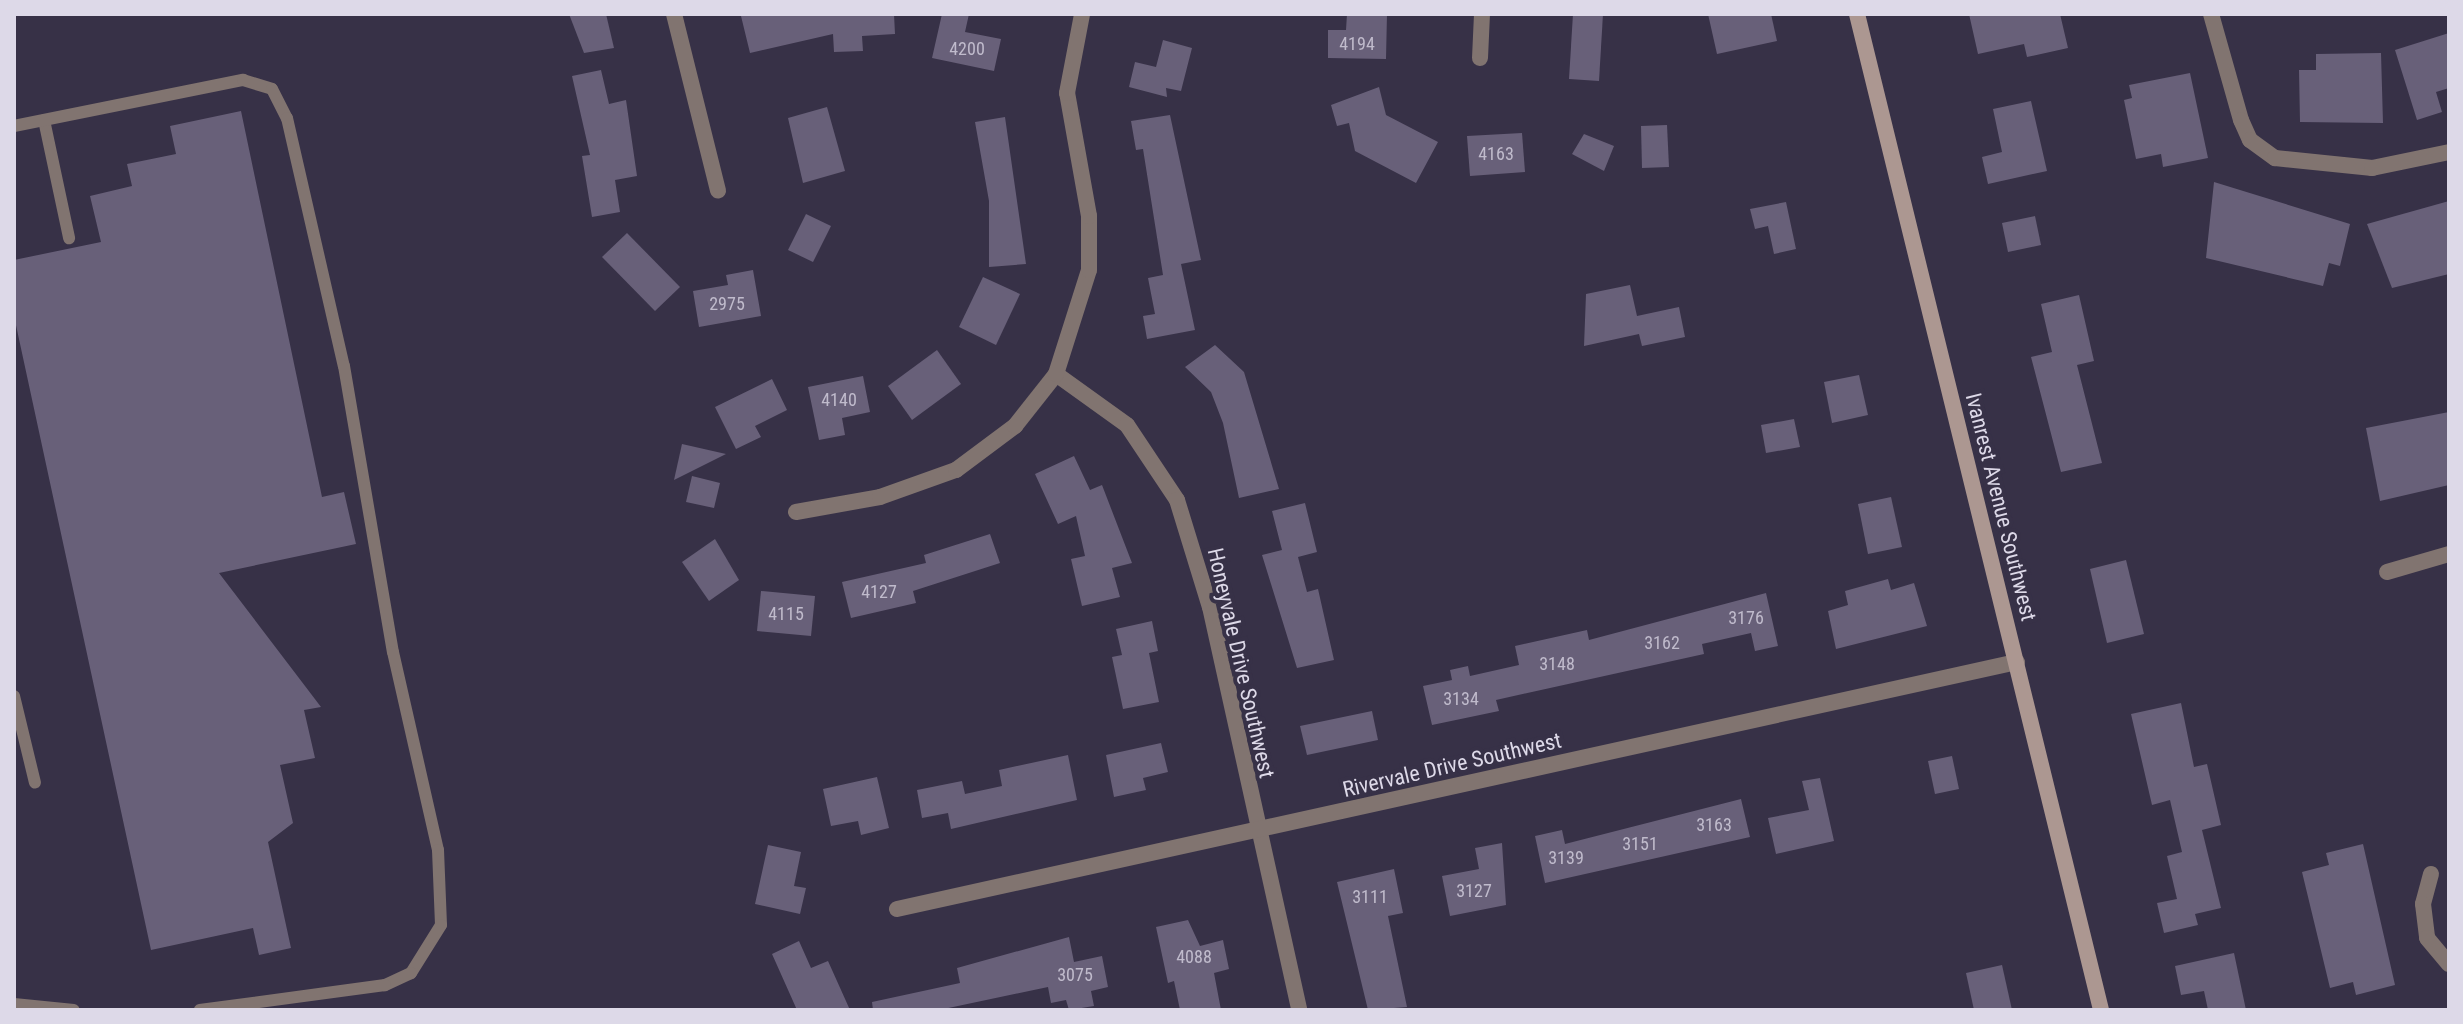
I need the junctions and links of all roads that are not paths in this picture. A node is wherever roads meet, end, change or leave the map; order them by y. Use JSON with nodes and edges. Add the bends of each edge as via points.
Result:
{"nodes":[{"id":1,"x":674,"y":14,"type":"edge"},
{"id":2,"x":1082,"y":14,"type":"edge"},
{"id":3,"x":1482,"y":14,"type":"edge"},
{"id":4,"x":1857,"y":14,"type":"edge"},
{"id":5,"x":2211,"y":14,"type":"edge"},
{"id":6,"x":1480,"y":58,"type":"dead end"},
{"id":7,"x":44,"y":120,"type":"junction"},
{"id":8,"x":14,"y":126,"type":"edge"},
{"id":9,"x":2449,"y":152,"type":"edge"},
{"id":10,"x":718,"y":191,"type":"dead end"},
{"id":11,"x":69,"y":238,"type":"dead end"},
{"id":12,"x":1056,"y":374,"type":"junction"},
{"id":13,"x":796,"y":512,"type":"dead end"},
{"id":14,"x":2449,"y":554,"type":"edge"},
{"id":15,"x":2387,"y":572,"type":"dead end"},
{"id":16,"x":2017,"y":662,"type":"junction"},
{"id":17,"x":14,"y":696,"type":"edge"},
{"id":18,"x":35,"y":783,"type":"dead end"},
{"id":19,"x":1255,"y":831,"type":"junction"},
{"id":20,"x":2431,"y":874,"type":"dead end"},
{"id":21,"x":897,"y":909,"type":"dead end"},
{"id":22,"x":2449,"y":964,"type":"edge"},
{"id":23,"x":14,"y":1004,"type":"edge"},
{"id":24,"x":74,"y":1010,"type":"edge"},
{"id":25,"x":200,"y":1010,"type":"edge"},
{"id":26,"x":1299,"y":1010,"type":"edge"},
{"id":27,"x":2101,"y":1010,"type":"edge"}],
"edges":[{"from":1,"to":10,"type":"street"},
{"from":2,"to":12,"type":"street","via":[[1067,93],[1089,216],[1089,270]]},
{"from":3,"to":6,"type":"street"},
{"from":4,"to":16,"type":"street","name":"Ivanrest Avenue Southwest"},
{"from":5,"to":9,"type":"street","via":[[2241,120],[2250,140],[2275,158],[2372,168]]},
{"from":7,"to":8,"type":"lane"},
{"from":7,"to":11,"type":"lane"},
{"from":7,"to":25,"type":"lane","via":[[243,80],[272,89],[344,366],[393,652],[438,850],[441,925],[411,973],[385,985]]},
{"from":12,"to":13,"type":"street","via":[[1015,426],[956,470],[894,494]]},
{"from":12,"to":19,"type":"street","name":"Honeyvale Drive Southwest","via":[[1127,425],[1177,500],[1210,607]]},
{"from":14,"to":15,"type":"street"},
{"from":16,"to":19,"type":"street","name":"Rivervale Drive Southwest"},
{"from":16,"to":27,"type":"street","name":"Ivanrest Avenue Southwest"},
{"from":17,"to":18,"type":"lane"},
{"from":19,"to":21,"type":"street","name":"Rivervale Drive Southwest"},
{"from":19,"to":26,"type":"street","name":"Honeyvale Drive Southwest"},
{"from":20,"to":22,"type":"street","via":[[2423,904],[2427,938]]},
{"from":23,"to":24,"type":"lane"}]}
